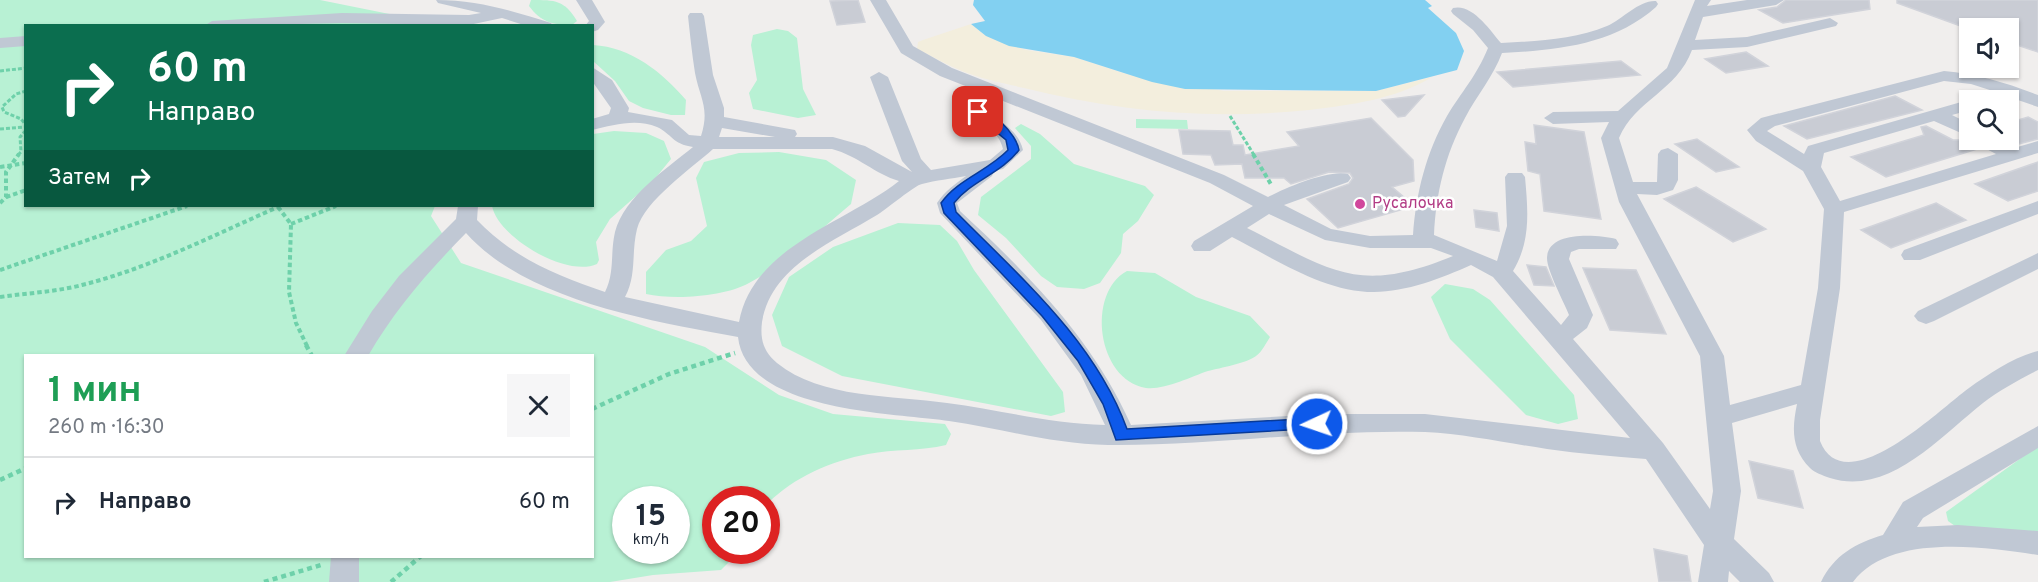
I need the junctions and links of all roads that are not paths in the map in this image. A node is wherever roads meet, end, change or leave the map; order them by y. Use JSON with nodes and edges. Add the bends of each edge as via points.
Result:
{"nodes":[{"id":1,"x":444,"y":0,"type":"edge"},
{"id":2,"x":584,"y":0,"type":"edge"},
{"id":3,"x":878,"y":0,"type":"edge"},
{"id":4,"x":1776,"y":0,"type":"edge"},
{"id":5,"x":1650,"y":4,"type":"dead end"},
{"id":6,"x":1700,"y":7,"type":"edge"},
{"id":7,"x":1458,"y":11,"type":"dead end"},
{"id":8,"x":503,"y":13,"type":"junction"},
{"id":9,"x":696,"y":16,"type":"dead end"},
{"id":10,"x":1830,"y":23,"type":"dead end"},
{"id":11,"x":244,"y":24,"type":"edge"},
{"id":12,"x":538,"y":24,"type":"edge"},
{"id":13,"x":594,"y":25,"type":"edge"},
{"id":14,"x":24,"y":41,"type":"edge"},
{"id":15,"x":0,"y":43,"type":"edge"},
{"id":16,"x":1686,"y":45,"type":"junction"},
{"id":17,"x":1496,"y":48,"type":"junction"},
{"id":18,"x":594,"y":73,"type":"edge"},
{"id":19,"x":879,"y":77,"type":"dead end"},
{"id":20,"x":983,"y":87,"type":"junction"},
{"id":21,"x":2008,"y":90,"type":"edge"},
{"id":22,"x":2019,"y":94,"type":"edge"},
{"id":23,"x":2038,"y":102,"type":"edge"},
{"id":24,"x":1959,"y":107,"type":"edge"},
{"id":25,"x":1935,"y":114,"type":"junction"},
{"id":26,"x":1620,"y":116,"type":"junction"},
{"id":27,"x":617,"y":117,"type":"junction"},
{"id":28,"x":1553,"y":118,"type":"dead end"},
{"id":29,"x":715,"y":122,"type":"junction"},
{"id":30,"x":594,"y":124,"type":"edge"},
{"id":31,"x":1959,"y":126,"type":"edge"},
{"id":32,"x":708,"y":143,"type":"junction"},
{"id":33,"x":833,"y":143,"type":"junction"},
{"id":34,"x":2038,"y":147,"type":"edge"},
{"id":35,"x":2005,"y":150,"type":"edge"},
{"id":36,"x":1668,"y":154,"type":"dead end"},
{"id":37,"x":2013,"y":154,"type":"junction"},
{"id":38,"x":996,"y":165,"type":"junction"},
{"id":39,"x":1811,"y":167,"type":"junction"},
{"id":40,"x":1515,"y":177,"type":"dead end"},
{"id":41,"x":921,"y":178,"type":"junction"},
{"id":42,"x":1341,"y":178,"type":"dead end"},
{"id":43,"x":1624,"y":187,"type":"junction"},
{"id":44,"x":1272,"y":203,"type":"junction"},
{"id":45,"x":2038,"y":207,"type":"edge"},
{"id":46,"x":1834,"y":209,"type":"junction"},
{"id":47,"x":467,"y":213,"type":"edge"},
{"id":48,"x":1234,"y":230,"type":"junction"},
{"id":49,"x":1423,"y":240,"type":"junction"},
{"id":50,"x":1608,"y":244,"type":"dead end"},
{"id":51,"x":1202,"y":246,"type":"dead end"},
{"id":52,"x":1912,"y":255,"type":"dead end"},
{"id":53,"x":1472,"y":256,"type":"junction"},
{"id":54,"x":2038,"y":260,"type":"edge"},
{"id":55,"x":1501,"y":272,"type":"junction"},
{"id":56,"x":611,"y":301,"type":"junction"},
{"id":57,"x":1926,"y":316,"type":"dead end"},
{"id":58,"x":1558,"y":338,"type":"junction"},
{"id":59,"x":749,"y":340,"type":"junction"},
{"id":60,"x":357,"y":354,"type":"edge"},
{"id":61,"x":2038,"y":359,"type":"edge"},
{"id":62,"x":1812,"y":391,"type":"junction"},
{"id":63,"x":1720,"y":417,"type":"junction"},
{"id":64,"x":1122,"y":435,"type":"junction"},
{"id":65,"x":2038,"y":436,"type":"edge"},
{"id":66,"x":1654,"y":450,"type":"junction"},
{"id":67,"x":1718,"y":542,"type":"junction"},
{"id":68,"x":1894,"y":542,"type":"junction"},
{"id":69,"x":2038,"y":543,"type":"edge"},
{"id":70,"x":1713,"y":582,"type":"edge"},
{"id":71,"x":1759,"y":582,"type":"edge"},
{"id":72,"x":1836,"y":582,"type":"edge"}],
"edges":[{"from":1,"to":8,"type":"street"},
{"from":2,"to":13,"type":"street","via":[[597,22]]},
{"from":3,"to":20,"type":"street","via":[[907,49],[924,61]]},
{"from":4,"to":6,"type":"street"},
{"from":5,"to":17,"type":"street","via":[[1629,22],[1601,33],[1568,42]]},
{"from":6,"to":16,"type":"street"},
{"from":7,"to":17,"type":"street","via":[[1479,27]]},
{"from":8,"to":11,"type":"street","via":[[469,20],[342,18]]},
{"from":8,"to":12,"type":"street"},
{"from":9,"to":29,"type":"street"},
{"from":10,"to":16,"type":"street","via":[[1747,42]]},
{"from":14,"to":15,"type":"street"},
{"from":16,"to":26,"type":"street","via":[[1674,70]]},
{"from":17,"to":49,"type":"street","via":[[1485,75],[1442,145],[1426,197]]},
{"from":18,"to":27,"type":"street","via":[[610,89],[620,108]]},
{"from":19,"to":41,"type":"street"},
{"from":20,"to":38,"type":"street","via":[[975,101],[978,112],[1012,139],[1013,150]]},
{"from":20,"to":44,"type":"street"},
{"from":21,"to":39,"type":"street","via":[[1973,79],[1944,76],[1768,122],[1756,130]]},
{"from":22,"to":23,"type":"street"},
{"from":24,"to":25,"type":"street"},
{"from":25,"to":31,"type":"street"},
{"from":25,"to":39,"type":"street","via":[[1818,148]]},
{"from":26,"to":28,"type":"street"},
{"from":26,"to":43,"type":"street","via":[[1610,138]]},
{"from":27,"to":30,"type":"street"},
{"from":27,"to":32,"type":"street","via":[[665,124],[683,140]]},
{"from":29,"to":32,"type":"street"},
{"from":29,"to":33,"type":"street"},
{"from":32,"to":33,"type":"street"},
{"from":32,"to":56,"type":"street","via":[[629,219],[622,286]]},
{"from":33,"to":41,"type":"street","via":[[858,150],[897,174]]},
{"from":34,"to":37,"type":"street"},
{"from":35,"to":37,"type":"street"},
{"from":36,"to":43,"type":"street","via":[[1666,186]]},
{"from":37,"to":46,"type":"street"},
{"from":38,"to":41,"type":"street"},
{"from":38,"to":64,"type":"street","via":[[956,193],[947,203],[950,213],[1047,313],[1083,358],[1110,404]]},
{"from":39,"to":46,"type":"street"},
{"from":40,"to":55,"type":"street","via":[[1518,224],[1513,256]]},
{"from":41,"to":59,"type":"street","via":[[784,265],[754,304]]},
{"from":42,"to":44,"type":"street","via":[[1299,190]]},
{"from":43,"to":63,"type":"street","via":[[1640,226],[1712,356]]},
{"from":44,"to":48,"type":"street"},
{"from":44,"to":49,"type":"street","via":[[1325,234],[1370,242]]},
{"from":45,"to":52,"type":"street"},
{"from":46,"to":62,"type":"street","via":[[1829,288]]},
{"from":47,"to":56,"type":"street","via":[[475,235],[532,272]]},
{"from":47,"to":60,"type":"street","via":[[407,281]]},
{"from":48,"to":51,"type":"street"},
{"from":48,"to":53,"type":"street","via":[[1323,274],[1373,285],[1434,273]]},
{"from":49,"to":53,"type":"street"},
{"from":50,"to":58,"type":"street","via":[[1577,242],[1561,248],[1558,259],[1581,315],[1579,323]]},
{"from":53,"to":55,"type":"street"},
{"from":54,"to":57,"type":"street"},
{"from":55,"to":58,"type":"street"},
{"from":56,"to":59,"type":"street"},
{"from":58,"to":66,"type":"street"},
{"from":59,"to":64,"type":"street","via":[[766,369],[790,383],[837,396],[1052,432]]},
{"from":61,"to":62,"type":"street","via":[[1976,395],[1930,434],[1859,473],[1836,472],[1821,463],[1810,449],[1806,438]]},
{"from":62,"to":63,"type":"street"},
{"from":63,"to":67,"type":"street","via":[[1727,491]]},
{"from":64,"to":66,"type":"street","via":[[1375,422],[1461,426],[1565,442]]},
{"from":65,"to":68,"type":"street","via":[[1913,510]]},
{"from":66,"to":67,"type":"street"},
{"from":67,"to":70,"type":"street"},
{"from":67,"to":71,"type":"street"},
{"from":68,"to":69,"type":"street","via":[[1962,535]]},
{"from":68,"to":72,"type":"street","via":[[1842,568]]}]}
